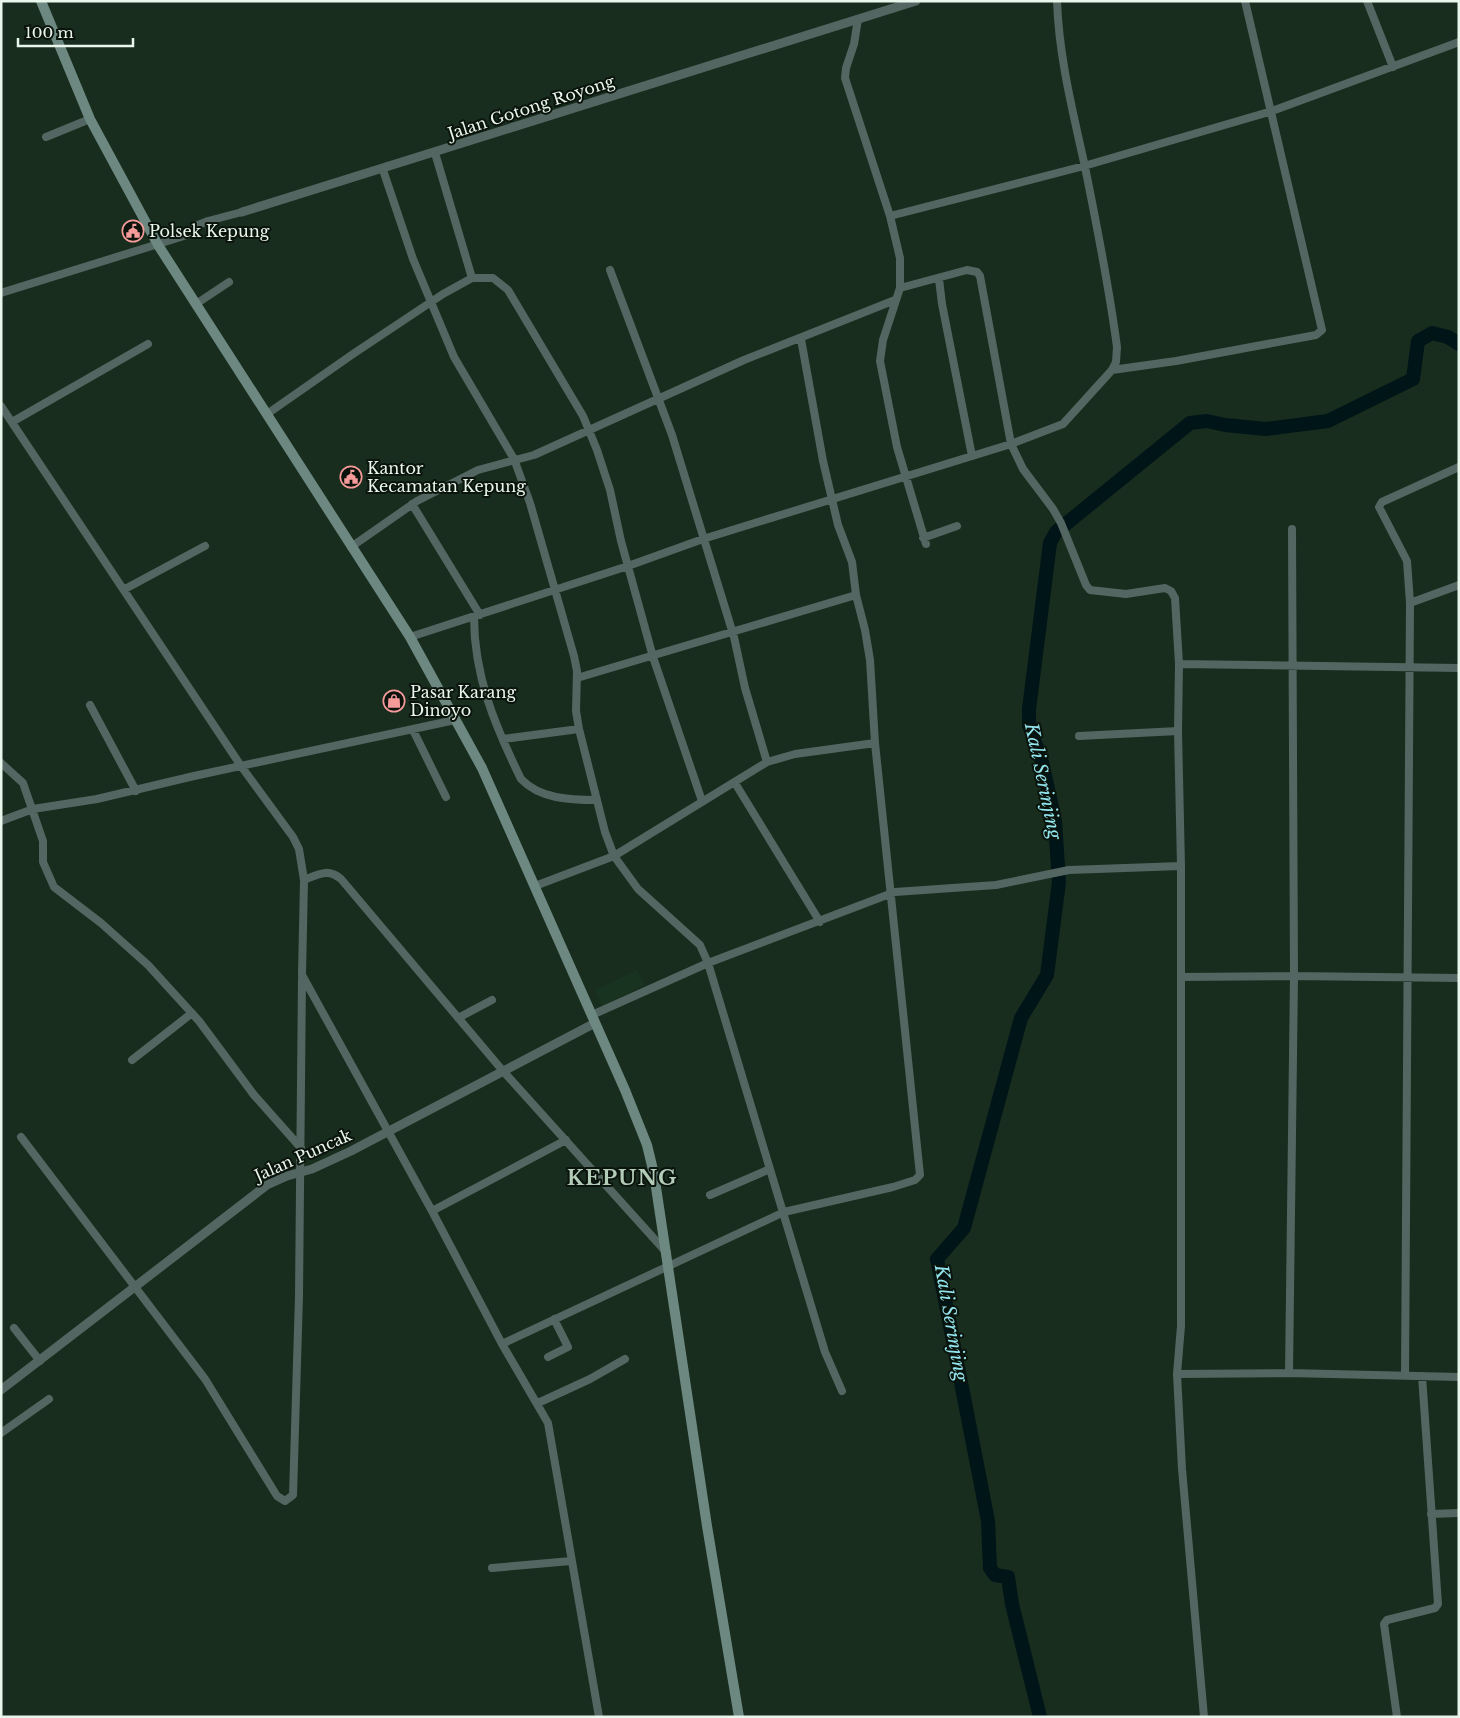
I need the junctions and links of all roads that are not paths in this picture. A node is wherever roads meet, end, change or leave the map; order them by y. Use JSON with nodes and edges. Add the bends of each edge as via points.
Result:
{"nodes":[{"id":1,"x":41,"y":1,"type":"edge"},
{"id":2,"x":916,"y":1,"type":"edge"},
{"id":3,"x":1057,"y":1,"type":"edge"},
{"id":4,"x":1245,"y":1,"type":"edge"},
{"id":5,"x":1367,"y":1,"type":"edge"},
{"id":6,"x":858,"y":19,"type":"junction"},
{"id":7,"x":1459,"y":42,"type":"edge"},
{"id":8,"x":1393,"y":68,"type":"junction"},
{"id":9,"x":1272,"y":111,"type":"junction"},
{"id":10,"x":90,"y":119,"type":"junction"},
{"id":11,"x":46,"y":137,"type":"dead end"},
{"id":12,"x":435,"y":153,"type":"junction"},
{"id":13,"x":1084,"y":166,"type":"junction"},
{"id":14,"x":383,"y":170,"type":"junction"},
{"id":15,"x":242,"y":212,"type":"joint"},
{"id":16,"x":890,"y":216,"type":"junction"},
{"id":17,"x":158,"y":245,"type":"junction"},
{"id":18,"x":610,"y":270,"type":"dead end"},
{"id":19,"x":472,"y":278,"type":"junction"},
{"id":20,"x":939,"y":279,"type":"junction"},
{"id":21,"x":229,"y":282,"type":"dead end"},
{"id":22,"x":900,"y":288,"type":"junction"},
{"id":23,"x":1,"y":293,"type":"edge"},
{"id":24,"x":896,"y":300,"type":"junction"},
{"id":25,"x":430,"y":303,"type":"junction"},
{"id":26,"x":196,"y":304,"type":"junction"},
{"id":27,"x":801,"y":339,"type":"junction"},
{"id":28,"x":148,"y":344,"type":"dead end"},
{"id":29,"x":1112,"y":370,"type":"junction"},
{"id":30,"x":659,"y":400,"type":"junction"},
{"id":31,"x":1,"y":406,"type":"edge"},
{"id":32,"x":267,"y":414,"type":"junction"},
{"id":33,"x":12,"y":422,"type":"junction"},
{"id":34,"x":589,"y":431,"type":"junction"},
{"id":35,"x":1012,"y":444,"type":"junction"},
{"id":36,"x":972,"y":456,"type":"junction"},
{"id":37,"x":514,"y":459,"type":"junction"},
{"id":38,"x":1459,"y":467,"type":"edge"},
{"id":39,"x":906,"y":477,"type":"junction"},
{"id":40,"x":831,"y":499,"type":"junction"},
{"id":41,"x":412,"y":504,"type":"junction"},
{"id":42,"x":957,"y":526,"type":"dead end"},
{"id":43,"x":1292,"y":529,"type":"dead end"},
{"id":44,"x":703,"y":539,"type":"junction"},
{"id":45,"x":205,"y":546,"type":"dead end"},
{"id":46,"x":351,"y":547,"type":"junction"},
{"id":47,"x":628,"y":566,"type":"junction"},
{"id":48,"x":1459,"y":585,"type":"edge"},
{"id":49,"x":125,"y":589,"type":"junction"},
{"id":50,"x":556,"y":590,"type":"junction"},
{"id":51,"x":856,"y":595,"type":"junction"},
{"id":52,"x":1410,"y":603,"type":"junction"},
{"id":53,"x":477,"y":616,"type":"junction"},
{"id":54,"x":733,"y":633,"type":"junction"},
{"id":55,"x":410,"y":637,"type":"junction"},
{"id":56,"x":653,"y":657,"type":"junction"},
{"id":57,"x":1179,"y":664,"type":"junction"},
{"id":58,"x":1291,"y":667,"type":"junction"},
{"id":59,"x":1459,"y":668,"type":"edge"},
{"id":60,"x":1408,"y":669,"type":"junction"},
{"id":61,"x":577,"y":678,"type":"junction"},
{"id":62,"x":90,"y":705,"type":"dead end"},
{"id":63,"x":455,"y":720,"type":"junction"},
{"id":64,"x":579,"y":729,"type":"junction"},
{"id":65,"x":414,"y":730,"type":"junction"},
{"id":66,"x":1178,"y":731,"type":"junction"},
{"id":67,"x":1079,"y":736,"type":"dead end"},
{"id":68,"x":503,"y":739,"type":"junction"},
{"id":69,"x":875,"y":743,"type":"junction"},
{"id":70,"x":767,"y":762,"type":"junction"},
{"id":71,"x":1,"y":763,"type":"edge"},
{"id":72,"x":242,"y":767,"type":"junction"},
{"id":73,"x":735,"y":783,"type":"junction"},
{"id":74,"x":136,"y":791,"type":"junction"},
{"id":75,"x":446,"y":797,"type":"dead end"},
{"id":76,"x":597,"y":800,"type":"junction"},
{"id":77,"x":702,"y":801,"type":"junction"},
{"id":78,"x":33,"y":809,"type":"junction"},
{"id":79,"x":1,"y":822,"type":"edge"},
{"id":80,"x":614,"y":856,"type":"junction"},
{"id":81,"x":1182,"y":866,"type":"junction"},
{"id":82,"x":304,"y":880,"type":"junction"},
{"id":83,"x":535,"y":886,"type":"junction"},
{"id":84,"x":896,"y":892,"type":"junction"},
{"id":85,"x":820,"y":922,"type":"junction"},
{"id":86,"x":703,"y":966,"type":"junction"},
{"id":87,"x":302,"y":975,"type":"junction"},
{"id":88,"x":1294,"y":976,"type":"junction"},
{"id":89,"x":1406,"y":976,"type":"junction"},
{"id":90,"x":1181,"y":977,"type":"junction"},
{"id":91,"x":1459,"y":978,"type":"edge"},
{"id":92,"x":492,"y":1000,"type":"dead end"},
{"id":93,"x":192,"y":1013,"type":"junction"},
{"id":94,"x":458,"y":1018,"type":"junction"},
{"id":95,"x":594,"y":1019,"type":"junction"},
{"id":96,"x":132,"y":1060,"type":"dead end"},
{"id":97,"x":503,"y":1071,"type":"junction"},
{"id":98,"x":387,"y":1132,"type":"junction"},
{"id":99,"x":21,"y":1136,"type":"dead end"},
{"id":100,"x":566,"y":1140,"type":"junction"},
{"id":101,"x":301,"y":1148,"type":"junction"},
{"id":102,"x":766,"y":1170,"type":"junction"},
{"id":103,"x":298,"y":1173,"type":"junction"},
{"id":104,"x":710,"y":1195,"type":"dead end"},
{"id":105,"x":432,"y":1211,"type":"junction"},
{"id":106,"x":781,"y":1213,"type":"junction"},
{"id":107,"x":667,"y":1253,"type":"junction"},
{"id":108,"x":668,"y":1264,"type":"junction"},
{"id":109,"x":135,"y":1288,"type":"junction"},
{"id":110,"x":554,"y":1318,"type":"junction"},
{"id":111,"x":14,"y":1328,"type":"dead end"},
{"id":112,"x":502,"y":1344,"type":"junction"},
{"id":113,"x":548,"y":1357,"type":"dead end"},
{"id":114,"x":625,"y":1359,"type":"dead end"},
{"id":115,"x":40,"y":1361,"type":"junction"},
{"id":116,"x":1289,"y":1373,"type":"junction"},
{"id":117,"x":1176,"y":1374,"type":"junction"},
{"id":118,"x":1404,"y":1375,"type":"junction"},
{"id":119,"x":1422,"y":1376,"type":"junction"},
{"id":120,"x":1459,"y":1376,"type":"edge"},
{"id":121,"x":1,"y":1390,"type":"edge"},
{"id":122,"x":842,"y":1391,"type":"dead end"},
{"id":123,"x":48,"y":1400,"type":"dead end"},
{"id":124,"x":538,"y":1403,"type":"junction"},
{"id":125,"x":1,"y":1433,"type":"edge"},
{"id":126,"x":1431,"y":1514,"type":"junction"},
{"id":127,"x":1459,"y":1514,"type":"edge"},
{"id":128,"x":571,"y":1561,"type":"junction"},
{"id":129,"x":492,"y":1568,"type":"dead end"},
{"id":130,"x":599,"y":1716,"type":"edge"},
{"id":131,"x":589,"y":1717,"type":"edge"},
{"id":132,"x":739,"y":1717,"type":"edge"},
{"id":133,"x":1204,"y":1717,"type":"edge"},
{"id":134,"x":1397,"y":1717,"type":"edge"}],
"edges":[{"from":1,"to":10,"type":"main road"},
{"from":2,"to":6,"type":"street","name":"Jalan Gotong Royong"},
{"from":3,"to":13,"type":"street","via":[[1059,35]]},
{"from":4,"to":9,"type":"street"},
{"from":5,"to":8,"type":"street"},
{"from":6,"to":12,"type":"street","name":"Jalan Gotong Royong"},
{"from":6,"to":16,"type":"street","via":[[845,78]]},
{"from":7,"to":8,"type":"street"},
{"from":8,"to":9,"type":"street"},
{"from":9,"to":13,"type":"street"},
{"from":9,"to":29,"type":"street","via":[[1321,324],[1320,332],[1195,358]]},
{"from":10,"to":11,"type":"street"},
{"from":10,"to":17,"type":"main road"},
{"from":12,"to":14,"type":"street","name":"Jalan Gotong Royong"},
{"from":12,"to":19,"type":"street"},
{"from":13,"to":16,"type":"street"},
{"from":13,"to":29,"type":"street","via":[[1117,342],[1116,362]]},
{"from":14,"to":15,"type":"street","name":"Jalan Gotong Royong"},
{"from":14,"to":25,"type":"street"},
{"from":15,"to":17,"type":"street","name":"Jalan Gotong Royong","via":[[203,223],[187,235]]},
{"from":16,"to":22,"type":"street","via":[[900,258]]},
{"from":17,"to":23,"type":"street","name":"Jalan Gotong Royong"},
{"from":17,"to":26,"type":"main road"},
{"from":18,"to":30,"type":"street"},
{"from":19,"to":25,"type":"street"},
{"from":19,"to":34,"type":"street","via":[[494,278],[508,290]]},
{"from":20,"to":22,"type":"street"},
{"from":20,"to":35,"type":"street","via":[[973,270],[980,276]]},
{"from":20,"to":36,"type":"street"},
{"from":21,"to":26,"type":"street"},
{"from":22,"to":24,"type":"street"},
{"from":24,"to":27,"type":"street"},
{"from":24,"to":39,"type":"street","via":[[883,340],[880,362],[896,448]]},
{"from":25,"to":32,"type":"street"},
{"from":25,"to":37,"type":"street","via":[[454,357]]},
{"from":26,"to":32,"type":"main road"},
{"from":27,"to":30,"type":"street","via":[[744,360]]},
{"from":27,"to":40,"type":"street"},
{"from":28,"to":33,"type":"street"},
{"from":29,"to":35,"type":"street","via":[[1063,424]]},
{"from":30,"to":34,"type":"street"},
{"from":30,"to":44,"type":"street"},
{"from":31,"to":33,"type":"street"},
{"from":32,"to":46,"type":"main road"},
{"from":33,"to":49,"type":"street"},
{"from":34,"to":37,"type":"street","via":[[534,455]]},
{"from":34,"to":47,"type":"street","via":[[610,490]]},
{"from":35,"to":36,"type":"street"},
{"from":35,"to":57,"type":"street","via":[[1023,469],[1062,523],[1090,590],[1126,594],[1159,588],[1171,591],[1175,598]]},
{"from":36,"to":39,"type":"street"},
{"from":37,"to":41,"type":"street","via":[[478,470]]},
{"from":37,"to":50,"type":"street"},
{"from":38,"to":52,"type":"street","via":[[1380,505],[1380,512],[1407,561]]},
{"from":39,"to":40,"type":"street"},
{"from":39,"to":42,"type":"street","via":[[924,541]]},
{"from":40,"to":44,"type":"street"},
{"from":40,"to":51,"type":"street","via":[[852,562]]},
{"from":41,"to":46,"type":"street"},
{"from":41,"to":53,"type":"street"},
{"from":43,"to":58,"type":"street"},
{"from":44,"to":47,"type":"street"},
{"from":44,"to":54,"type":"street"},
{"from":45,"to":49,"type":"street"},
{"from":46,"to":55,"type":"main road"},
{"from":47,"to":50,"type":"street"},
{"from":47,"to":56,"type":"street"},
{"from":48,"to":52,"type":"street"},
{"from":49,"to":72,"type":"street"},
{"from":50,"to":53,"type":"street"},
{"from":50,"to":61,"type":"street"},
{"from":51,"to":54,"type":"street"},
{"from":51,"to":69,"type":"street","via":[[870,660]]},
{"from":52,"to":60,"type":"street"},
{"from":53,"to":55,"type":"street"},
{"from":53,"to":68,"type":"street","via":[[476,663],[485,696]]},
{"from":54,"to":56,"type":"street"},
{"from":54,"to":70,"type":"street","via":[[752,715]]},
{"from":55,"to":63,"type":"main road"},
{"from":56,"to":61,"type":"street"},
{"from":56,"to":77,"type":"street"},
{"from":57,"to":58,"type":"street"},
{"from":57,"to":66,"type":"street"},
{"from":58,"to":60,"type":"street"},
{"from":58,"to":88,"type":"street"},
{"from":59,"to":60,"type":"street"},
{"from":60,"to":89,"type":"street"},
{"from":61,"to":64,"type":"street"},
{"from":62,"to":74,"type":"street"},
{"from":63,"to":65,"type":"street"},
{"from":63,"to":83,"type":"main road","via":[[482,768]]},
{"from":64,"to":68,"type":"street"},
{"from":64,"to":76,"type":"street"},
{"from":65,"to":72,"type":"street"},
{"from":65,"to":75,"type":"street"},
{"from":66,"to":67,"type":"street"},
{"from":66,"to":81,"type":"street"},
{"from":68,"to":76,"type":"street","via":[[520,779],[529,788],[550,796]]},
{"from":69,"to":70,"type":"street","via":[[795,754]]},
{"from":69,"to":84,"type":"street"},
{"from":70,"to":73,"type":"street"},
{"from":71,"to":78,"type":"street","via":[[23,783]]},
{"from":72,"to":74,"type":"street"},
{"from":72,"to":82,"type":"street","via":[[293,837],[299,849]]},
{"from":73,"to":77,"type":"street"},
{"from":73,"to":85,"type":"street"},
{"from":74,"to":78,"type":"street"},
{"from":76,"to":80,"type":"street"},
{"from":77,"to":80,"type":"street"},
{"from":78,"to":79,"type":"street"},
{"from":78,"to":93,"type":"street","via":[[43,841],[43,862],[54,887],[148,965]]},
{"from":80,"to":83,"type":"street"},
{"from":80,"to":86,"type":"street","via":[[638,888],[700,945]]},
{"from":81,"to":84,"type":"street","via":[[1069,870],[996,885]]},
{"from":81,"to":90,"type":"street"},
{"from":82,"to":87,"type":"street"},
{"from":82,"to":94,"type":"street","via":[[328,871],[335,873]]},
{"from":83,"to":95,"type":"main road"},
{"from":84,"to":85,"type":"street"},
{"from":84,"to":106,"type":"street","via":[[920,1175],[915,1180],[893,1187]]},
{"from":85,"to":86,"type":"street"},
{"from":86,"to":95,"type":"street"},
{"from":86,"to":102,"type":"street"},
{"from":87,"to":98,"type":"street"},
{"from":87,"to":101,"type":"street"},
{"from":88,"to":89,"type":"street"},
{"from":88,"to":90,"type":"street"},
{"from":88,"to":116,"type":"street"},
{"from":89,"to":91,"type":"street"},
{"from":89,"to":118,"type":"street"},
{"from":90,"to":117,"type":"street","via":[[1181,1326]]},
{"from":92,"to":94,"type":"street"},
{"from":93,"to":96,"type":"street"},
{"from":93,"to":101,"type":"street","via":[[254,1095]]},
{"from":94,"to":97,"type":"street"},
{"from":95,"to":97,"type":"street","name":"Jalan Puncak"},
{"from":95,"to":107,"type":"main road","via":[[647,1146]]},
{"from":97,"to":98,"type":"street","name":"Jalan Puncak"},
{"from":97,"to":100,"type":"street"},
{"from":98,"to":103,"type":"street","name":"Jalan Puncak","via":[[327,1163]]},
{"from":98,"to":105,"type":"street"},
{"from":99,"to":109,"type":"street"},
{"from":100,"to":105,"type":"street"},
{"from":100,"to":107,"type":"street"},
{"from":101,"to":103,"type":"street"},
{"from":102,"to":104,"type":"street"},
{"from":102,"to":106,"type":"street"},
{"from":103,"to":109,"type":"street","name":"Jalan Puncak","via":[[255,1193]]},
{"from":103,"to":109,"type":"street","via":[[298,1326],[293,1495],[289,1500],[277,1496],[205,1379]]},
{"from":105,"to":112,"type":"street"},
{"from":106,"to":108,"type":"street"},
{"from":106,"to":122,"type":"street","via":[[825,1352]]},
{"from":107,"to":108,"type":"main road"},
{"from":108,"to":110,"type":"street"},
{"from":108,"to":132,"type":"main road"},
{"from":109,"to":115,"type":"street","name":"Jalan Puncak"},
{"from":110,"to":112,"type":"street"},
{"from":110,"to":113,"type":"street","via":[[568,1347]]},
{"from":111,"to":115,"type":"street"},
{"from":112,"to":124,"type":"street"},
{"from":114,"to":124,"type":"street"},
{"from":115,"to":121,"type":"street","name":"Jalan Puncak"},
{"from":116,"to":117,"type":"street"},
{"from":116,"to":118,"type":"street"},
{"from":117,"to":133,"type":"street"},
{"from":118,"to":119,"type":"street"},
{"from":119,"to":120,"type":"street"},
{"from":119,"to":126,"type":"street"},
{"from":123,"to":125,"type":"street"},
{"from":124,"to":128,"type":"street","via":[[548,1423]]},
{"from":126,"to":127,"type":"street"},
{"from":126,"to":134,"type":"street","via":[[1438,1604],[1435,1608],[1387,1620],[1384,1624]]},
{"from":128,"to":129,"type":"street"},
{"from":128,"to":130,"type":"street"},
{"from":130,"to":131,"type":"street"}]}
